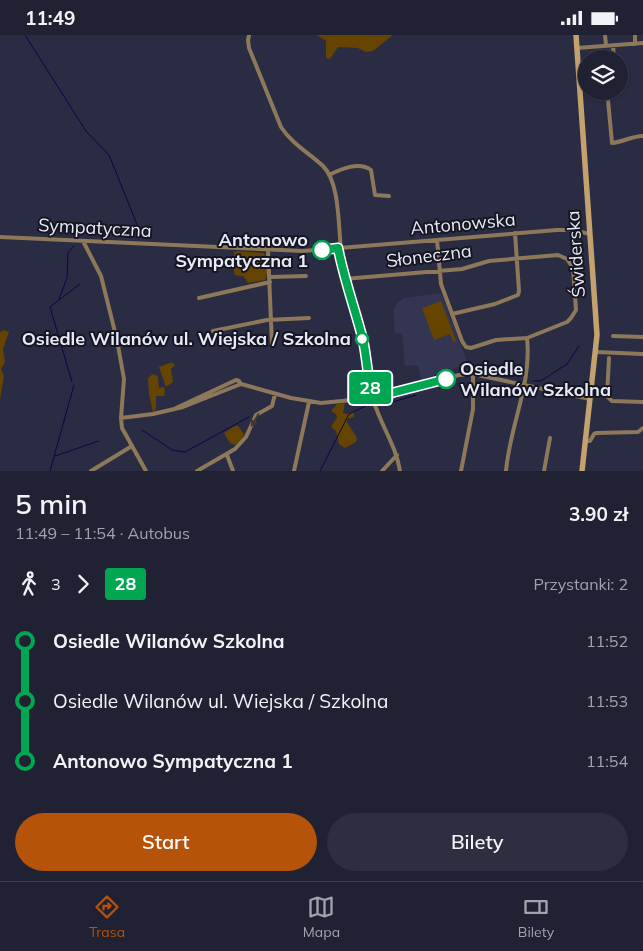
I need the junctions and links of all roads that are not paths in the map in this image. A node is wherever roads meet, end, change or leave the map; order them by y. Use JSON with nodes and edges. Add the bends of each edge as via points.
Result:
{"nodes":[{"id":1,"x":249,"y":35,"type":"edge"},
{"id":2,"x":576,"y":35,"type":"edge"},
{"id":3,"x":605,"y":35,"type":"edge"},
{"id":4,"x":635,"y":35,"type":"edge"},
{"id":5,"x":643,"y":43,"type":"edge"},
{"id":6,"x":635,"y":44,"type":"junction"},
{"id":7,"x":606,"y":45,"type":"junction"},
{"id":8,"x":613,"y":45,"type":"junction"},
{"id":9,"x":577,"y":48,"type":"junction"},
{"id":10,"x":613,"y":50,"type":"edge"},
{"id":11,"x":608,"y":100,"type":"edge"},
{"id":12,"x":643,"y":136,"type":"edge"},
{"id":13,"x":329,"y":175,"type":"junction"},
{"id":14,"x":390,"y":196,"type":"dead end"},
{"id":15,"x":515,"y":233,"type":"junction"},
{"id":16,"x":590,"y":234,"type":"junction"},
{"id":17,"x":0,"y":237,"type":"edge"},
{"id":18,"x":437,"y":240,"type":"junction"},
{"id":19,"x":84,"y":241,"type":"junction"},
{"id":20,"x":340,"y":248,"type":"junction"},
{"id":21,"x":268,"y":251,"type":"junction"},
{"id":22,"x":516,"y":259,"type":"junction"},
{"id":23,"x":440,"y":271,"type":"junction"},
{"id":24,"x":306,"y":276,"type":"dead end"},
{"id":25,"x":344,"y":279,"type":"junction"},
{"id":26,"x":270,"y":280,"type":"junction"},
{"id":27,"x":199,"y":298,"type":"dead end"},
{"id":28,"x":452,"y":314,"type":"junction"},
{"id":29,"x":309,"y":318,"type":"dead end"},
{"id":30,"x":272,"y":320,"type":"junction"},
{"id":31,"x":213,"y":331,"type":"dead end"},
{"id":32,"x":614,"y":336,"type":"dead end"},
{"id":33,"x":643,"y":337,"type":"edge"},
{"id":34,"x":527,"y":338,"type":"junction"},
{"id":35,"x":272,"y":344,"type":"dead end"},
{"id":36,"x":596,"y":352,"type":"junction"},
{"id":37,"x":643,"y":354,"type":"edge"},
{"id":38,"x":609,"y":358,"type":"dead end"},
{"id":39,"x":473,"y":374,"type":"junction"},
{"id":40,"x":526,"y":386,"type":"junction"},
{"id":41,"x":275,"y":394,"type":"junction"},
{"id":42,"x":372,"y":398,"type":"junction"},
{"id":43,"x":590,"y":399,"type":"junction"},
{"id":44,"x":309,"y":401,"type":"junction"},
{"id":45,"x":643,"y":402,"type":"edge"},
{"id":46,"x":121,"y":418,"type":"junction"},
{"id":47,"x":643,"y":428,"type":"edge"},
{"id":48,"x":550,"y":438,"type":"dead end"},
{"id":49,"x":585,"y":441,"type":"junction"},
{"id":50,"x":132,"y":446,"type":"junction"},
{"id":51,"x":227,"y":455,"type":"junction"},
{"id":52,"x":397,"y":455,"type":"junction"},
{"id":53,"x":91,"y":471,"type":"edge"},
{"id":54,"x":146,"y":471,"type":"edge"},
{"id":55,"x":197,"y":471,"type":"edge"},
{"id":56,"x":233,"y":471,"type":"edge"},
{"id":57,"x":294,"y":471,"type":"edge"},
{"id":58,"x":382,"y":471,"type":"edge"},
{"id":59,"x":400,"y":471,"type":"edge"},
{"id":60,"x":461,"y":471,"type":"edge"},
{"id":61,"x":506,"y":471,"type":"edge"},
{"id":62,"x":544,"y":471,"type":"edge"},
{"id":63,"x":582,"y":471,"type":"edge"}],
"edges":[{"from":1,"to":13,"type":"street","via":[[249,48],[281,127]]},
{"from":2,"to":9,"type":"street","name":"Świderska"},
{"from":3,"to":7,"type":"street"},
{"from":4,"to":6,"type":"street"},
{"from":5,"to":6,"type":"street"},
{"from":6,"to":8,"type":"street"},
{"from":7,"to":8,"type":"street"},
{"from":7,"to":9,"type":"street"},
{"from":8,"to":10,"type":"street"},
{"from":9,"to":16,"type":"street","name":"Świderska"},
{"from":11,"to":12,"type":"street","via":[[612,143]]},
{"from":13,"to":14,"type":"street","via":[[365,166],[371,170],[375,195]]},
{"from":13,"to":20,"type":"street","via":[[334,191]]},
{"from":15,"to":16,"type":"street","name":"Antonowska","via":[[565,229]]},
{"from":15,"to":18,"type":"street","name":"Antonowska"},
{"from":15,"to":22,"type":"street"},
{"from":16,"to":36,"type":"street","name":"Świderska"},
{"from":17,"to":19,"type":"street","name":"Sympatyczna"},
{"from":18,"to":20,"type":"street","name":"Antonowska"},
{"from":18,"to":23,"type":"street"},
{"from":19,"to":21,"type":"street","name":"Sympatyczna"},
{"from":19,"to":46,"type":"street","via":[[101,276],[117,340],[124,374]]},
{"from":20,"to":21,"type":"street","name":"Sympatyczna"},
{"from":20,"to":25,"type":"street"},
{"from":21,"to":26,"type":"street"},
{"from":22,"to":23,"type":"street","name":"Słoneczna"},
{"from":22,"to":28,"type":"street","via":[[518,295]]},
{"from":22,"to":34,"type":"street","name":"Słoneczna","via":[[558,255],[567,259],[573,268],[574,315],[567,322]]},
{"from":23,"to":25,"type":"street","name":"Słoneczna"},
{"from":23,"to":28,"type":"street"},
{"from":24,"to":26,"type":"street"},
{"from":25,"to":42,"type":"street","via":[[362,340]]},
{"from":26,"to":27,"type":"street"},
{"from":26,"to":30,"type":"street"},
{"from":28,"to":34,"type":"street","via":[[463,344],[469,348],[500,340]]},
{"from":29,"to":30,"type":"street"},
{"from":30,"to":31,"type":"street"},
{"from":30,"to":35,"type":"street"},
{"from":32,"to":33,"type":"street"},
{"from":34,"to":40,"type":"street"},
{"from":36,"to":37,"type":"street"},
{"from":36,"to":43,"type":"street","name":"Świderska"},
{"from":38,"to":45,"type":"street","via":[[609,399]]},
{"from":39,"to":40,"type":"street"},
{"from":39,"to":42,"type":"street"},
{"from":39,"to":60,"type":"street","via":[[473,409]]},
{"from":40,"to":43,"type":"street"},
{"from":40,"to":61,"type":"street"},
{"from":41,"to":44,"type":"street"},
{"from":41,"to":46,"type":"street","via":[[237,380],[176,408]]},
{"from":41,"to":51,"type":"street","one_way":true,"via":[[272,406],[256,415],[246,437]]},
{"from":42,"to":44,"type":"street","via":[[321,403]]},
{"from":42,"to":52,"type":"street"},
{"from":43,"to":49,"type":"street","name":"Świderska"},
{"from":44,"to":57,"type":"street"},
{"from":46,"to":50,"type":"street","via":[[122,428]]},
{"from":47,"to":49,"type":"street","via":[[638,432],[596,433],[590,441]]},
{"from":48,"to":62,"type":"street"},
{"from":49,"to":63,"type":"street","name":"Świderska"},
{"from":50,"to":53,"type":"street"},
{"from":50,"to":54,"type":"street"},
{"from":51,"to":55,"type":"street"},
{"from":51,"to":56,"type":"street"},
{"from":52,"to":58,"type":"street"},
{"from":52,"to":59,"type":"street"}]}
